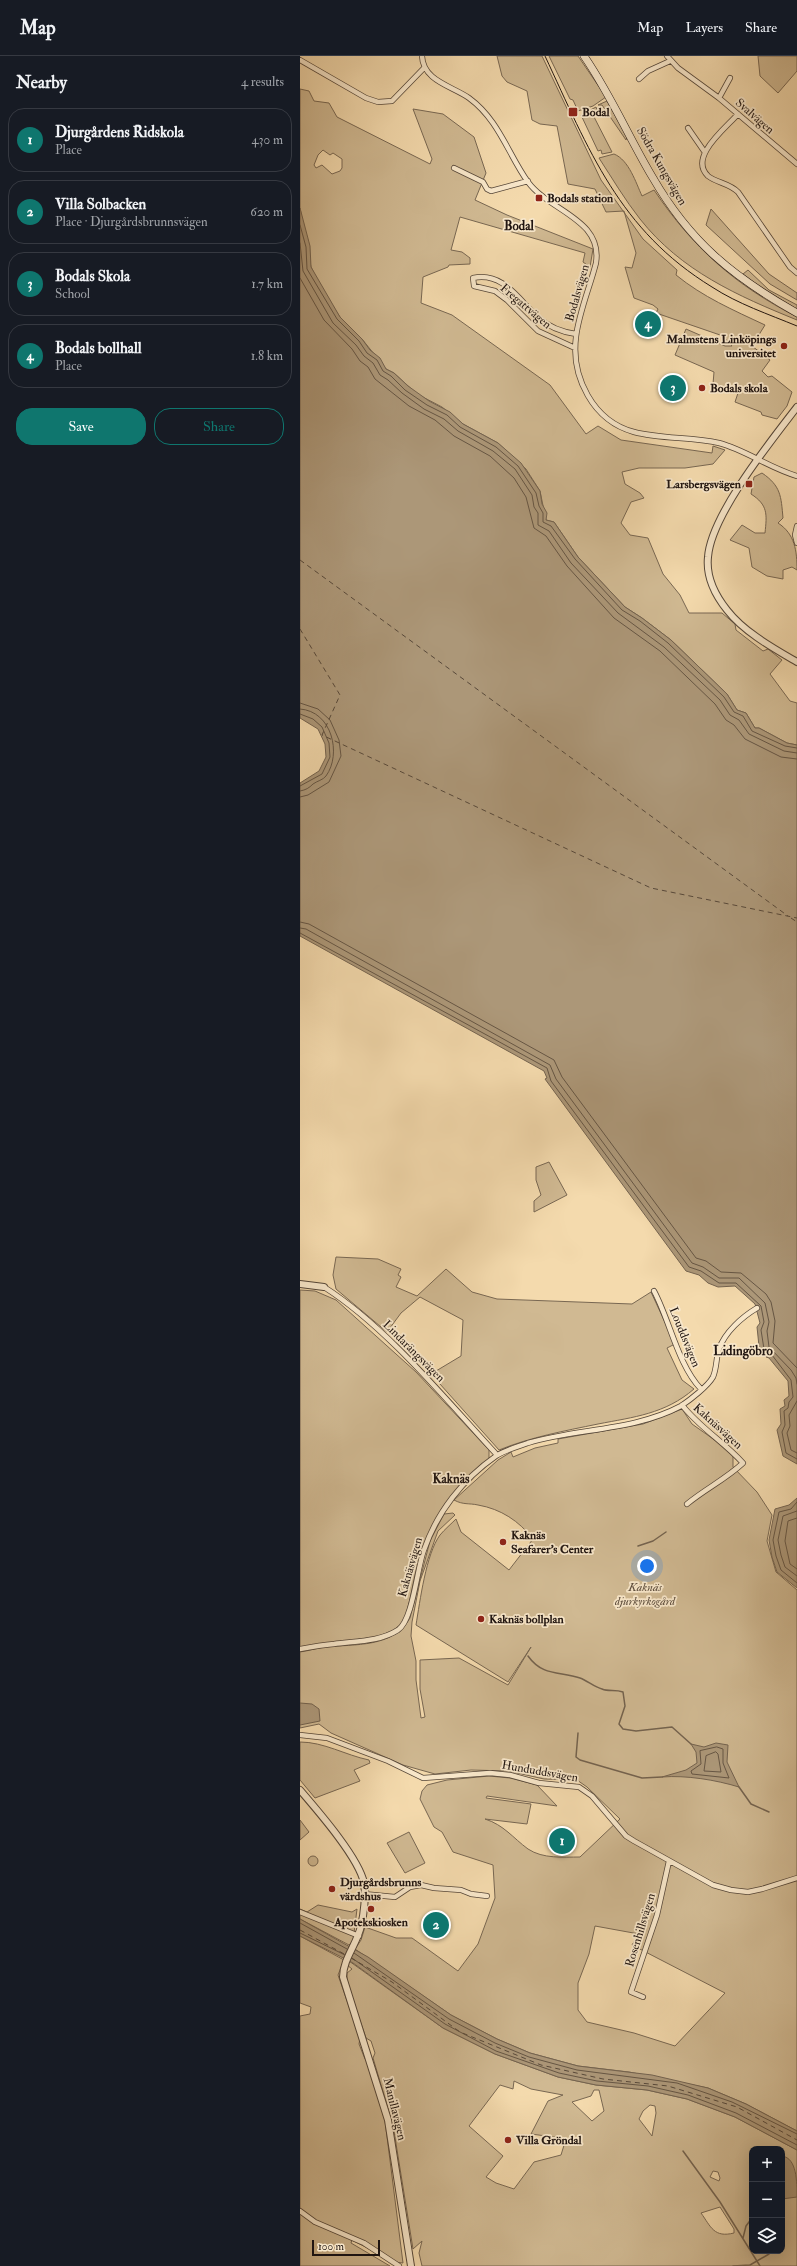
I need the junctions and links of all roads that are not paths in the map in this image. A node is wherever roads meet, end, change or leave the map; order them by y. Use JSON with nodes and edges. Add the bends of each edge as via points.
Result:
{"nodes":[{"id":1,"x":422,"y":56,"type":"edge"},
{"id":2,"x":584,"y":56,"type":"edge"},
{"id":3,"x":667,"y":56,"type":"edge"},
{"id":4,"x":300,"y":60,"type":"edge"},
{"id":5,"x":670,"y":61,"type":"junction"},
{"id":6,"x":424,"y":68,"type":"junction"},
{"id":7,"x":730,"y":78,"type":"dead end"},
{"id":8,"x":639,"y":79,"type":"dead end"},
{"id":9,"x":719,"y":98,"type":"junction"},
{"id":10,"x":738,"y":114,"type":"junction"},
{"id":11,"x":688,"y":128,"type":"dead end"},
{"id":12,"x":704,"y":151,"type":"junction"},
{"id":13,"x":797,"y":164,"type":"edge"},
{"id":14,"x":454,"y":168,"type":"dead end"},
{"id":15,"x":528,"y":181,"type":"junction"},
{"id":16,"x":797,"y":273,"type":"edge"},
{"id":17,"x":797,"y":313,"type":"edge"},
{"id":18,"x":576,"y":334,"type":"junction"},
{"id":19,"x":575,"y":348,"type":"junction"},
{"id":20,"x":797,"y":407,"type":"edge"},
{"id":21,"x":758,"y":459,"type":"junction"},
{"id":22,"x":797,"y":476,"type":"edge"},
{"id":23,"x":797,"y":526,"type":"edge"},
{"id":24,"x":797,"y":543,"type":"edge"},
{"id":25,"x":797,"y":662,"type":"edge"},
{"id":26,"x":300,"y":1284,"type":"edge"},
{"id":27,"x":324,"y":1287,"type":"joint"},
{"id":28,"x":654,"y":1290,"type":"dead end"},
{"id":29,"x":757,"y":1308,"type":"dead end"},
{"id":30,"x":701,"y":1389,"type":"junction"},
{"id":31,"x":682,"y":1405,"type":"junction"},
{"id":32,"x":497,"y":1455,"type":"junction"},
{"id":33,"x":687,"y":1504,"type":"dead end"},
{"id":34,"x":300,"y":1649,"type":"edge"},
{"id":35,"x":300,"y":1734,"type":"edge"},
{"id":36,"x":300,"y":1790,"type":"edge"},
{"id":37,"x":669,"y":1861,"type":"junction"},
{"id":38,"x":797,"y":1878,"type":"edge"},
{"id":39,"x":364,"y":1894,"type":"junction"},
{"id":40,"x":487,"y":1896,"type":"dead end"},
{"id":41,"x":300,"y":1912,"type":"edge"},
{"id":42,"x":358,"y":1939,"type":"junction"},
{"id":43,"x":643,"y":1997,"type":"dead end"},
{"id":44,"x":300,"y":2211,"type":"edge"},
{"id":45,"x":399,"y":2266,"type":"edge"},
{"id":46,"x":411,"y":2266,"type":"edge"}],
"edges":[{"from":1,"to":6,"type":"street"},
{"from":2,"to":17,"type":"main road","name":"Södra Kungsvägen","via":[[612,100],[655,182],[688,229],[714,257],[740,279]]},
{"from":3,"to":5,"type":"street"},
{"from":4,"to":6,"type":"street","via":[[362,96],[378,102],[392,100]]},
{"from":5,"to":8,"type":"street","via":[[648,71]]},
{"from":5,"to":9,"type":"street","name":"Svalvägen"},
{"from":6,"to":15,"type":"street","name":"Bodalsvägen","via":[[432,77],[469,98],[485,113],[498,128]]},
{"from":7,"to":9,"type":"street","name":"Svalvägen"},
{"from":9,"to":10,"type":"street","name":"Svalvägen"},
{"from":10,"to":12,"type":"street"},
{"from":10,"to":13,"type":"street","name":"Svalvägen"},
{"from":11,"to":12,"type":"street"},
{"from":12,"to":16,"type":"street","via":[[704,171],[738,192],[790,267]]},
{"from":14,"to":15,"type":"street","via":[[483,182],[491,191]]},
{"from":15,"to":18,"type":"street","name":"Bodalsvägen","via":[[540,195],[577,220],[594,241],[597,262]]},
{"from":18,"to":19,"type":"street","name":"Bodalsvägen"},
{"from":18,"to":19,"type":"street","name":"Fregattvägen","via":[[546,324],[513,290],[500,282],[473,278],[474,286],[490,289],[504,297],[538,331]]},
{"from":19,"to":21,"type":"street","name":"Bodalsvägen","via":[[577,369],[588,397],[601,412],[621,427],[646,434],[718,443]]},
{"from":20,"to":21,"type":"street"},
{"from":21,"to":22,"type":"street","name":"Bodalsvägen"},
{"from":21,"to":25,"type":"street","via":[[717,526],[708,551],[709,573],[716,593],[733,617]]},
{"from":23,"to":24,"type":"street","via":[[794,535]]},
{"from":26,"to":27,"type":"street","name":"Lindarängsvägen"},
{"from":27,"to":32,"type":"street","name":"Lindarängsvägen","via":[[359,1312],[386,1337]]},
{"from":28,"to":30,"type":"street","name":"Louddsvägen","via":[[685,1366],[692,1380]]},
{"from":29,"to":30,"type":"street","name":"Kaknäsvägen","via":[[745,1315],[725,1338],[719,1349],[713,1376]]},
{"from":30,"to":31,"type":"street","name":"Kaknäsvägen"},
{"from":31,"to":32,"type":"street","name":"Kaknäsvägen","via":[[641,1421],[540,1440]]},
{"from":31,"to":33,"type":"street","name":"Kaknäsvägen","via":[[696,1422],[731,1449],[743,1463],[726,1478]]},
{"from":32,"to":34,"type":"street","name":"Kaknäsvägen","via":[[462,1486],[435,1524],[424,1550],[403,1626],[392,1633],[364,1642],[335,1643]]},
{"from":35,"to":37,"type":"street","name":"Hunduddsvägen","via":[[327,1738],[388,1760],[424,1778],[490,1773],[510,1775],[539,1783],[579,1787],[592,1796],[626,1836]]},
{"from":36,"to":39,"type":"street","via":[[356,1864],[364,1882]]},
{"from":37,"to":38,"type":"street","name":"Hunduddsvägen","via":[[713,1885],[731,1890],[748,1892]]},
{"from":37,"to":43,"type":"street","name":"Rosenhillsvägen","via":[[656,1915],[631,1992]]},
{"from":39,"to":40,"type":"street","via":[[395,1897],[410,1887],[421,1885]]},
{"from":39,"to":42,"type":"street"},
{"from":41,"to":42,"type":"street"},
{"from":42,"to":46,"type":"street","name":"Manillavägen","via":[[345,1963],[344,1982],[388,2120]]},
{"from":44,"to":45,"type":"street","via":[[315,2222],[364,2242]]}]}
